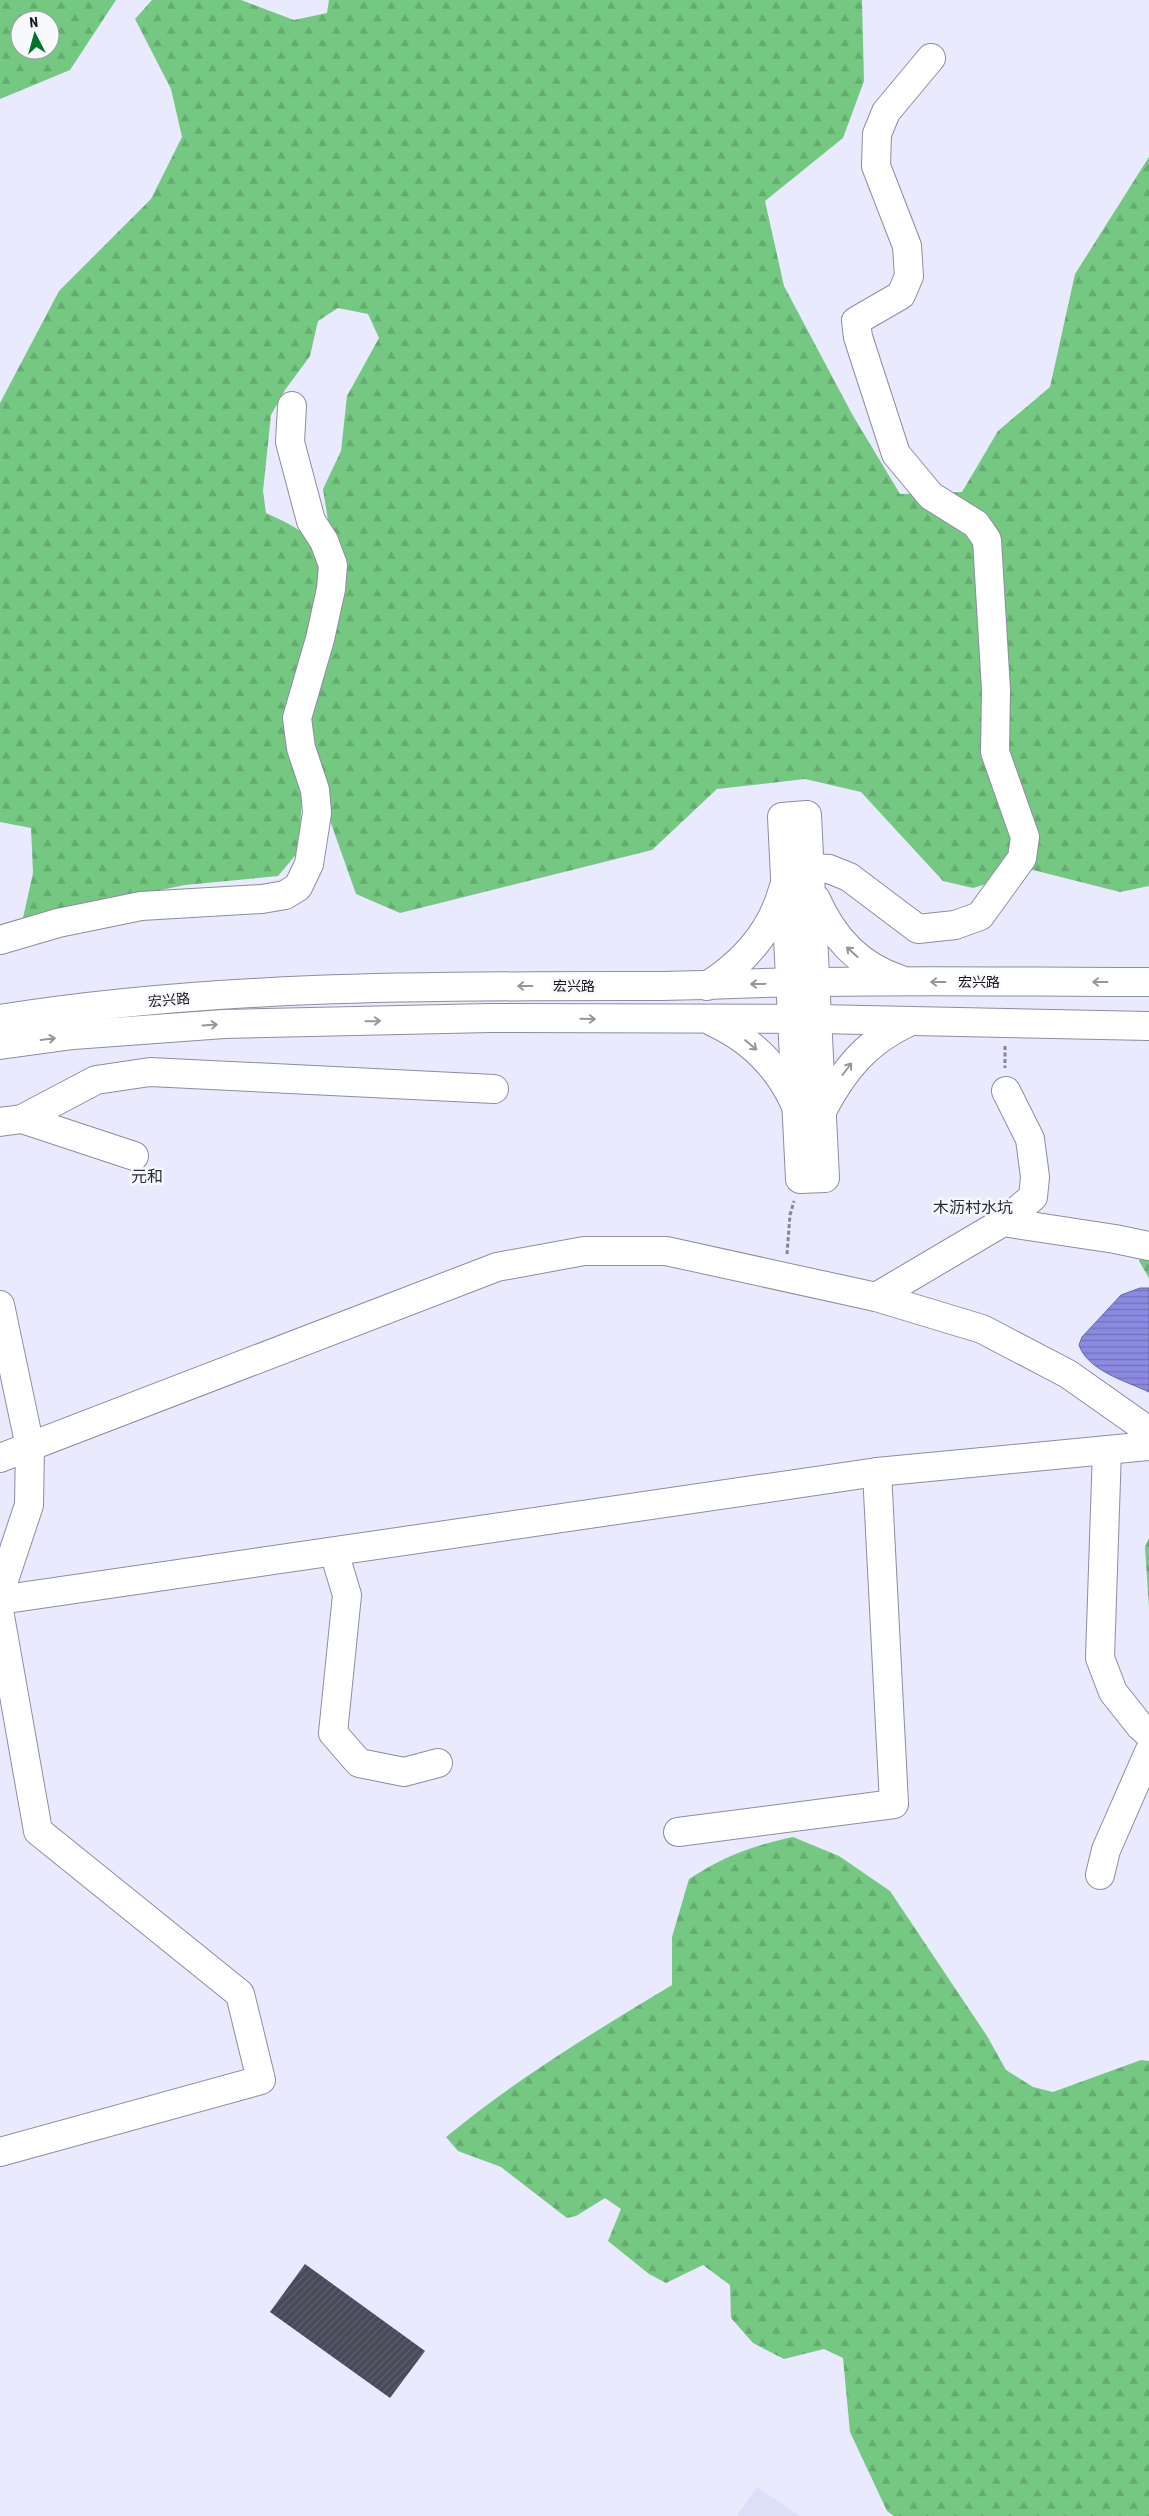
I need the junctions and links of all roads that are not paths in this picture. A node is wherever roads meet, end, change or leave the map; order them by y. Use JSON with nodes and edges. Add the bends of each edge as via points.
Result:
{"nodes":[{"id":1,"x":931,"y":58,"type":"dead end"},
{"id":2,"x":292,"y":406,"type":"dead end"},
{"id":3,"x":802,"y":874,"type":"junction"},
{"id":4,"x":0,"y":940,"type":"edge"},
{"id":5,"x":910,"y":982,"type":"junction"},
{"id":6,"x":1149,"y":982,"type":"edge"},
{"id":7,"x":804,"y":983,"type":"junction"},
{"id":8,"x":707,"y":986,"type":"junction"},
{"id":9,"x":0,"y":1019,"type":"edge"},
{"id":10,"x":709,"y":1020,"type":"junction"},
{"id":11,"x":805,"y":1020,"type":"junction"},
{"id":12,"x":908,"y":1022,"type":"junction"},
{"id":13,"x":1149,"y":1026,"type":"edge"},
{"id":14,"x":0,"y":1045,"type":"edge"},
{"id":15,"x":494,"y":1089,"type":"dead end"},
{"id":16,"x":1006,"y":1091,"type":"road end"},
{"id":17,"x":810,"y":1111,"type":"junction"},
{"id":18,"x":11,"y":1120,"type":"edge"},
{"id":19,"x":134,"y":1156,"type":"dead end"},
{"id":20,"x":800,"y":1179,"type":"road end"},
{"id":21,"x":1002,"y":1222,"type":"junction"},
{"id":22,"x":1149,"y":1246,"type":"edge"},
{"id":23,"x":876,"y":1297,"type":"junction"},
{"id":24,"x":0,"y":1305,"type":"edge"},
{"id":25,"x":1149,"y":1431,"type":"edge"},
{"id":26,"x":1149,"y":1446,"type":"edge"},
{"id":27,"x":30,"y":1448,"type":"junction"},
{"id":28,"x":1107,"y":1450,"type":"junction"},
{"id":29,"x":0,"y":1458,"type":"edge"},
{"id":30,"x":877,"y":1472,"type":"junction"},
{"id":31,"x":334,"y":1552,"type":"junction"},
{"id":32,"x":0,"y":1592,"type":"edge"},
{"id":33,"x":0,"y":1600,"type":"edge"},
{"id":34,"x":0,"y":1616,"type":"edge"},
{"id":35,"x":1149,"y":1734,"type":"edge"},
{"id":36,"x":1149,"y":1752,"type":"edge"},
{"id":37,"x":438,"y":1762,"type":"dead end"},
{"id":38,"x":678,"y":1832,"type":"dead end"},
{"id":39,"x":1100,"y":1875,"type":"dead end"},
{"id":40,"x":0,"y":2152,"type":"edge"}],
"edges":[{"from":1,"to":3,"type":"street","via":[[886,112],[877,134],[876,166],[907,246],[909,276],[901,295],[856,321],[858,337],[896,454],[931,496],[976,524],[987,540],[996,690],[995,752],[1025,837],[1022,858],[980,916],[955,925],[918,930],[849,877],[829,869]]},
{"from":2,"to":4,"type":"street","via":[[290,442],[311,521],[333,565],[320,640],[297,718],[315,790],[317,813],[309,864],[298,887],[286,895],[262,899],[142,906],[58,923]]},
{"from":5,"to":3,"type":"street","one_way":true,"via":[[872,967],[841,941]]},
{"from":3,"to":7,"type":"street"},
{"from":3,"to":8,"type":"street","via":[[777,907],[762,936],[737,964]]},
{"from":6,"to":5,"type":"street","name":"宏兴路","one_way":true},
{"from":5,"to":7,"type":"street","name":"宏兴路"},
{"from":7,"to":8,"type":"street","name":"宏兴路","one_way":true},
{"from":7,"to":11,"type":"street"},
{"from":8,"to":9,"type":"street","name":"宏兴路","one_way":true,"via":[[453,986],[220,995],[67,1008]]},
{"from":10,"to":11,"type":"street","name":"宏兴路"},
{"from":14,"to":10,"type":"street","name":"宏兴路","one_way":true,"via":[[73,1035],[224,1024],[490,1018]]},
{"from":10,"to":17,"type":"street","one_way":true,"via":[[733,1032],[760,1053]]},
{"from":11,"to":12,"type":"street","name":"宏兴路"},
{"from":11,"to":17,"type":"street"},
{"from":12,"to":13,"type":"street","name":"宏兴路"},
{"from":17,"to":12,"type":"street","one_way":true,"via":[[852,1062],[878,1038]]},
{"from":15,"to":18,"type":"street","via":[[150,1072],[96,1080]]},
{"from":16,"to":21,"type":"street","via":[[1030,1138],[1035,1177],[1033,1197]]},
{"from":17,"to":20,"type":"street","via":[[825,1178]]},
{"from":18,"to":19,"type":"street"},
{"from":21,"to":22,"type":"street"},
{"from":21,"to":23,"type":"street"},
{"from":23,"to":25,"type":"street","via":[[982,1329],[1068,1374]]},
{"from":23,"to":27,"type":"street","via":[[666,1251],[584,1251],[497,1267]]},
{"from":24,"to":27,"type":"street"},
{"from":26,"to":28,"type":"street"},
{"from":27,"to":29,"type":"street"},
{"from":27,"to":32,"type":"street","via":[[29,1505]]},
{"from":28,"to":30,"type":"street"},
{"from":28,"to":35,"type":"street","via":[[1100,1658],[1113,1692]]},
{"from":30,"to":31,"type":"street"},
{"from":30,"to":38,"type":"street","via":[[894,1804]]},
{"from":31,"to":33,"type":"street"},
{"from":31,"to":37,"type":"street","via":[[347,1594],[333,1733],[359,1763],[404,1772]]},
{"from":34,"to":40,"type":"street","via":[[38,1831],[240,1994],[261,2080]]},
{"from":36,"to":39,"type":"street","via":[[1106,1850]]}]}
